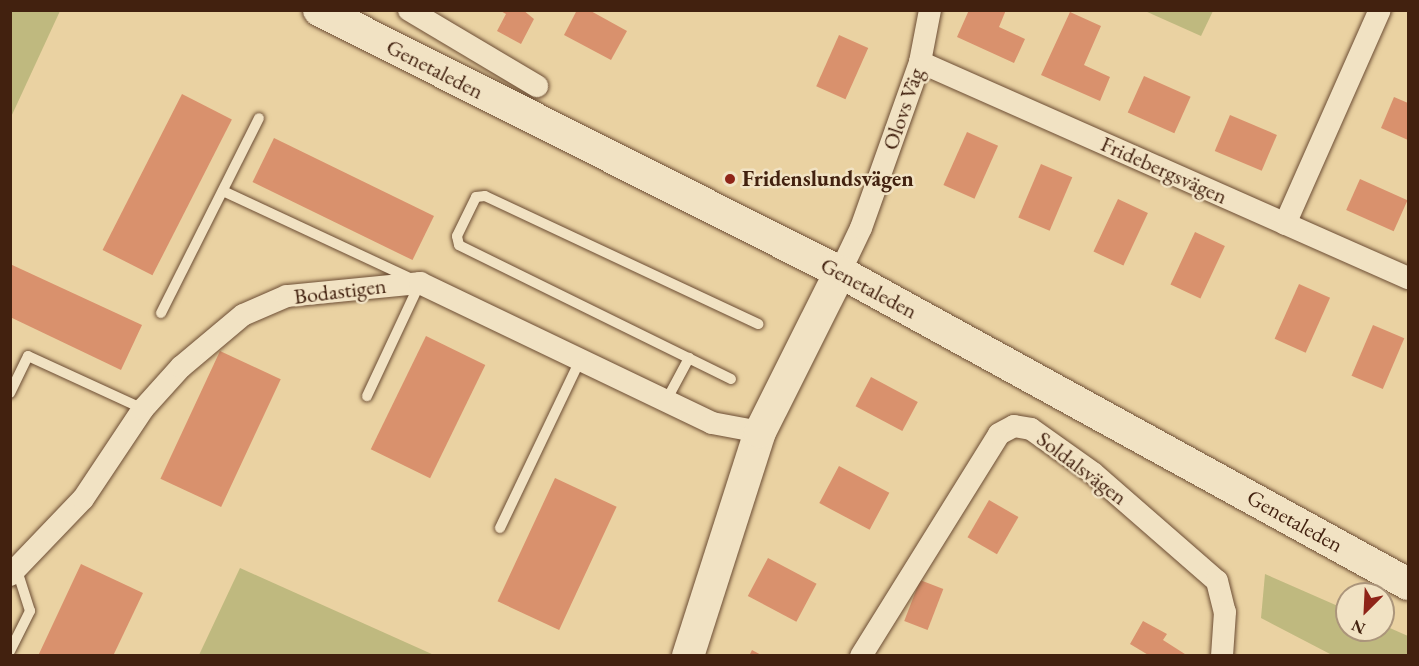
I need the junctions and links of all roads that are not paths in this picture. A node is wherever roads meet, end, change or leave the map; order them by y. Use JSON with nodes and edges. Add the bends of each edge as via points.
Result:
{"nodes":[{"id":1,"x":319,"y":10,"type":"edge"},
{"id":2,"x":409,"y":10,"type":"edge"},
{"id":3,"x":930,"y":10,"type":"edge"},
{"id":4,"x":1380,"y":10,"type":"edge"},
{"id":5,"x":920,"y":62,"type":"junction"},
{"id":6,"x":537,"y":86,"type":"dead end"},
{"id":7,"x":259,"y":118,"type":"dead end"},
{"id":8,"x":223,"y":191,"type":"junction"},
{"id":9,"x":1285,"y":224,"type":"junction"},
{"id":10,"x":840,"y":272,"type":"junction"},
{"id":11,"x":1408,"y":278,"type":"edge"},
{"id":12,"x":420,"y":283,"type":"junction"},
{"id":13,"x":161,"y":313,"type":"dead end"},
{"id":14,"x":758,"y":324,"type":"dead end"},
{"id":15,"x":689,"y":358,"type":"junction"},
{"id":16,"x":580,"y":360,"type":"junction"},
{"id":17,"x":731,"y":380,"type":"dead end"},
{"id":18,"x":10,"y":393,"type":"edge"},
{"id":19,"x":367,"y":396,"type":"dead end"},
{"id":20,"x":666,"y":401,"type":"junction"},
{"id":21,"x":143,"y":409,"type":"junction"},
{"id":22,"x":760,"y":432,"type":"junction"},
{"id":23,"x":501,"y":528,"type":"dead end"},
{"id":24,"x":14,"y":570,"type":"edge"},
{"id":25,"x":1408,"y":584,"type":"edge"},
{"id":26,"x":10,"y":651,"type":"edge"},
{"id":27,"x":688,"y":656,"type":"edge"},
{"id":28,"x":861,"y":656,"type":"edge"},
{"id":29,"x":1222,"y":656,"type":"edge"}],
"edges":[{"from":1,"to":10,"type":"main road","name":"Genetaleden"},
{"from":2,"to":6,"type":"street"},
{"from":3,"to":5,"type":"street","name":"Olovs Väg"},
{"from":4,"to":9,"type":"street"},
{"from":5,"to":9,"type":"street","name":"Fridebergsvägen"},
{"from":5,"to":10,"type":"street","name":"Olovs Väg","via":[[861,228]]},
{"from":7,"to":8,"type":"lane"},
{"from":8,"to":12,"type":"lane"},
{"from":8,"to":13,"type":"lane"},
{"from":9,"to":11,"type":"street","name":"Fridebergsvägen"},
{"from":10,"to":22,"type":"main road"},
{"from":10,"to":25,"type":"main road","name":"Genetaleden"},
{"from":12,"to":16,"type":"street","name":"Bodastigen"},
{"from":12,"to":19,"type":"lane"},
{"from":12,"to":21,"type":"street","name":"Bodastigen","via":[[287,296],[243,315],[181,367]]},
{"from":14,"to":15,"type":"lane","via":[[476,197],[457,236],[459,245]]},
{"from":15,"to":17,"type":"lane"},
{"from":15,"to":20,"type":"lane"},
{"from":16,"to":20,"type":"street","name":"Bodastigen"},
{"from":16,"to":23,"type":"lane"},
{"from":18,"to":21,"type":"lane","via":[[28,356]]},
{"from":20,"to":22,"type":"street","name":"Bodastigen","via":[[712,423]]},
{"from":21,"to":24,"type":"street","name":"Bodastigen","via":[[83,499]]},
{"from":22,"to":27,"type":"main road"},
{"from":24,"to":26,"type":"lane","via":[[30,611]]},
{"from":28,"to":29,"type":"street","name":"Soldalsvägen","via":[[999,434],[1014,426],[1031,429],[1093,473],[1217,581],[1225,612]]}]}
